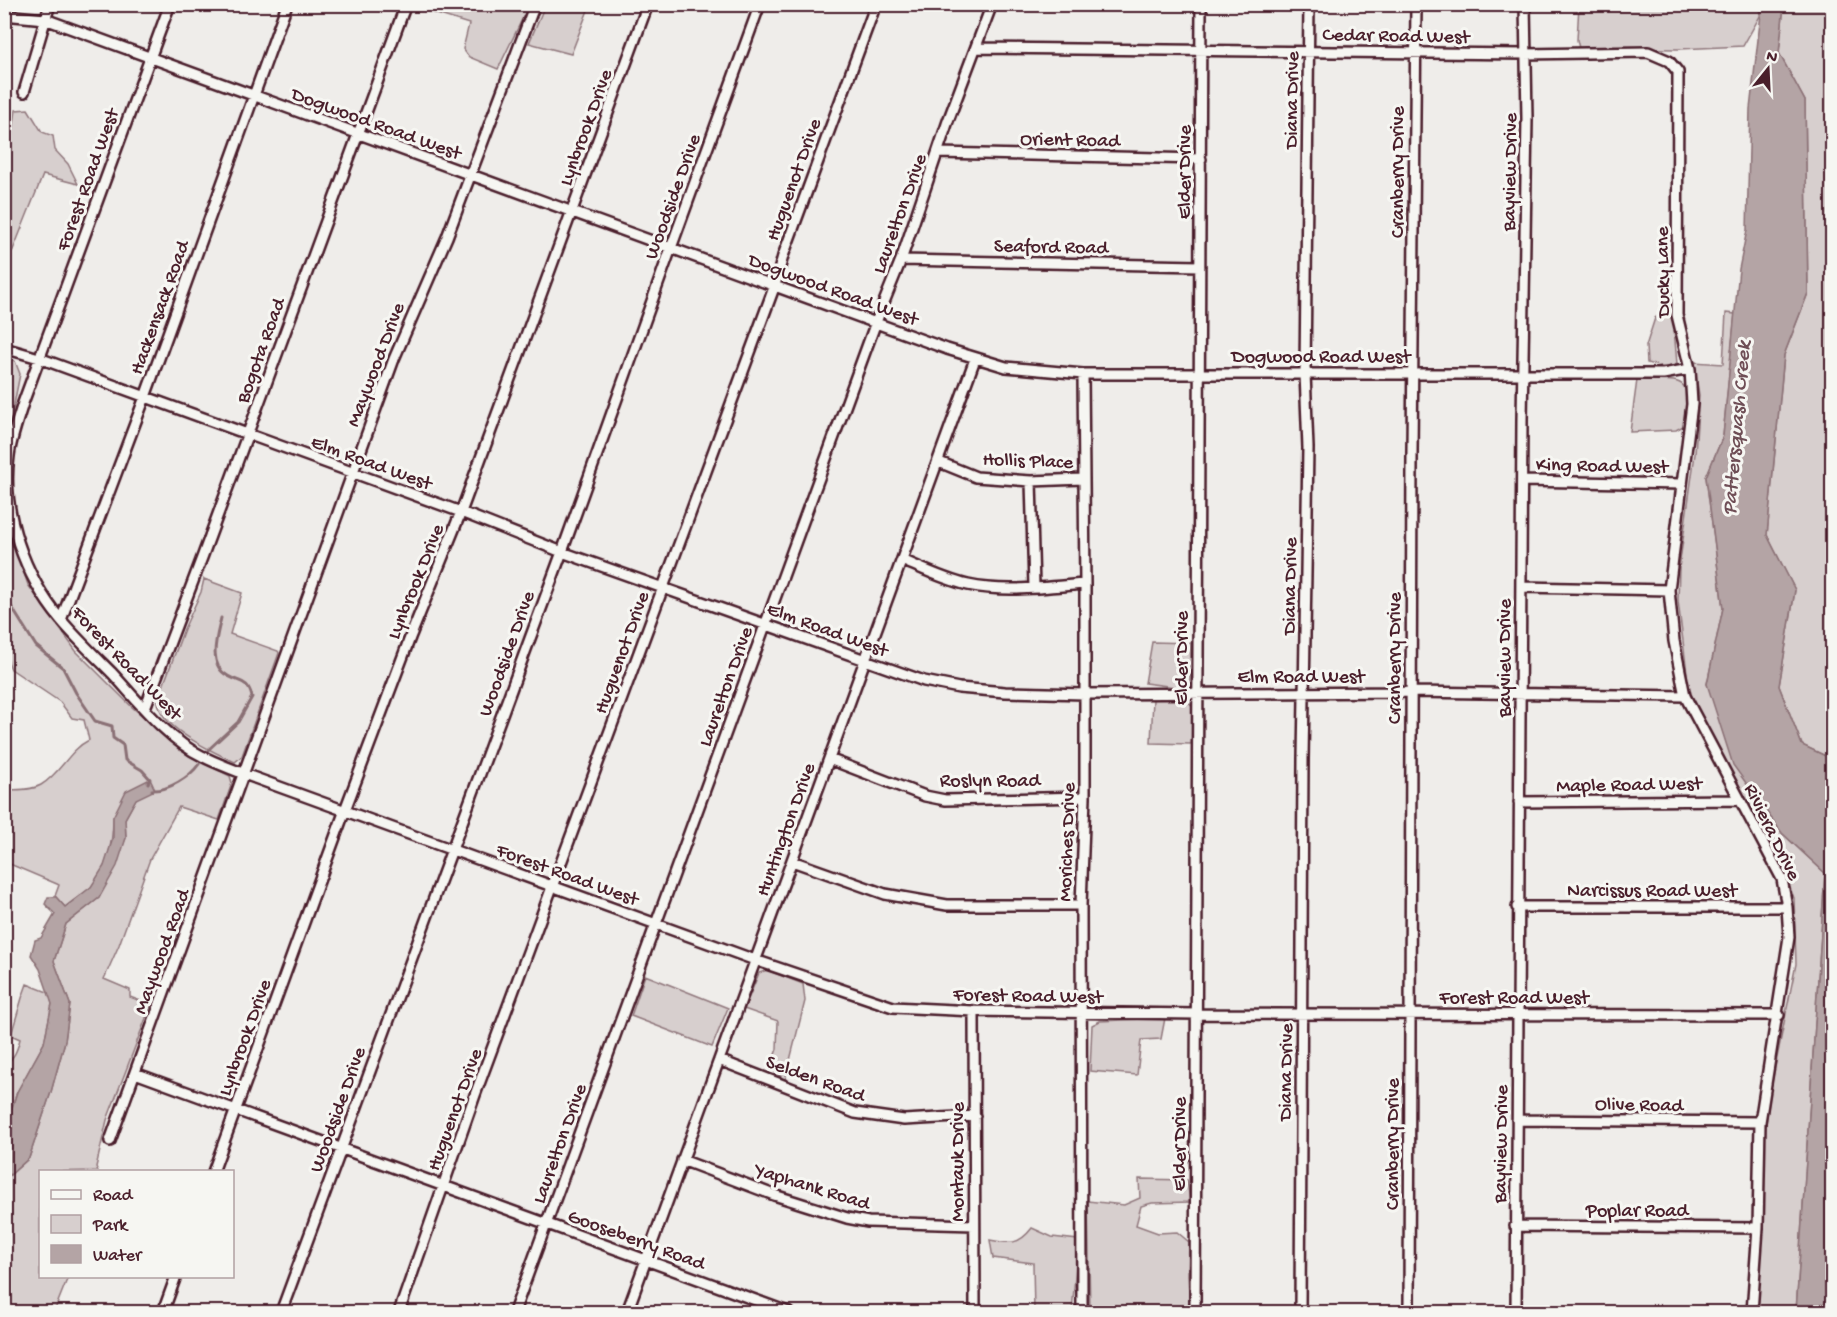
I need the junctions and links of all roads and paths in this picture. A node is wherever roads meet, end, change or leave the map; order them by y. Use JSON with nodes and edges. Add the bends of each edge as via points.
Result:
{"nodes":[{"id":1,"x":51,"y":4,"type":"edge"},
{"id":2,"x":170,"y":4,"type":"edge"},
{"id":3,"x":287,"y":4,"type":"edge"},
{"id":4,"x":406,"y":4,"type":"edge"},
{"id":5,"x":535,"y":4,"type":"edge"},
{"id":6,"x":648,"y":4,"type":"edge"},
{"id":7,"x":760,"y":4,"type":"edge"},
{"id":8,"x":876,"y":4,"type":"edge"},
{"id":9,"x":992,"y":4,"type":"edge"},
{"id":10,"x":1201,"y":4,"type":"edge"},
{"id":11,"x":1309,"y":4,"type":"edge"},
{"id":12,"x":1416,"y":4,"type":"edge"},
{"id":13,"x":1525,"y":4,"type":"edge"},
{"id":14,"x":4,"y":15,"type":"edge"},
{"id":15,"x":45,"y":19,"type":"junction"},
{"id":16,"x":976,"y":48,"type":"junction"},
{"id":17,"x":1308,"y":50,"type":"junction"},
{"id":18,"x":1201,"y":51,"type":"junction"},
{"id":19,"x":1415,"y":51,"type":"junction"},
{"id":20,"x":1525,"y":54,"type":"junction"},
{"id":21,"x":150,"y":57,"type":"junction"},
{"id":22,"x":1669,"y":61,"type":"joint"},
{"id":23,"x":24,"y":92,"type":"dead end"},
{"id":24,"x":253,"y":95,"type":"junction"},
{"id":25,"x":357,"y":133,"type":"junction"},
{"id":26,"x":938,"y":153,"type":"junction"},
{"id":27,"x":1201,"y":159,"type":"junction"},
{"id":28,"x":471,"y":175,"type":"junction"},
{"id":29,"x":572,"y":212,"type":"junction"},
{"id":30,"x":671,"y":248,"type":"junction"},
{"id":31,"x":901,"y":260,"type":"junction"},
{"id":32,"x":1200,"y":266,"type":"junction"},
{"id":33,"x":775,"y":285,"type":"junction"},
{"id":34,"x":876,"y":322,"type":"junction"},
{"id":35,"x":4,"y":348,"type":"edge"},
{"id":36,"x":39,"y":358,"type":"junction"},
{"id":37,"x":975,"y":359,"type":"junction"},
{"id":38,"x":1690,"y":369,"type":"junction"},
{"id":39,"x":1199,"y":372,"type":"junction"},
{"id":40,"x":1523,"y":372,"type":"junction"},
{"id":41,"x":1305,"y":373,"type":"junction"},
{"id":42,"x":1083,"y":374,"type":"junction"},
{"id":43,"x":1412,"y":374,"type":"junction"},
{"id":44,"x":145,"y":397,"type":"junction"},
{"id":45,"x":248,"y":434,"type":"junction"},
{"id":46,"x":939,"y":462,"type":"junction"},
{"id":47,"x":351,"y":474,"type":"junction"},
{"id":48,"x":1083,"y":478,"type":"junction"},
{"id":49,"x":1031,"y":481,"type":"junction"},
{"id":50,"x":1522,"y":481,"type":"junction"},
{"id":51,"x":1682,"y":484,"type":"junction"},
{"id":52,"x":461,"y":512,"type":"junction"},
{"id":53,"x":562,"y":552,"type":"junction"},
{"id":54,"x":902,"y":560,"type":"junction"},
{"id":55,"x":1085,"y":584,"type":"junction"},
{"id":56,"x":1034,"y":587,"type":"junction"},
{"id":57,"x":1521,"y":587,"type":"junction"},
{"id":58,"x":663,"y":588,"type":"junction"},
{"id":59,"x":1669,"y":590,"type":"junction"},
{"id":60,"x":61,"y":620,"type":"junction"},
{"id":61,"x":766,"y":625,"type":"junction"},
{"id":62,"x":866,"y":662,"type":"junction"},
{"id":63,"x":1305,"y":692,"type":"junction"},
{"id":64,"x":1412,"y":692,"type":"junction"},
{"id":65,"x":1198,"y":693,"type":"junction"},
{"id":66,"x":1084,"y":694,"type":"junction"},
{"id":67,"x":1521,"y":695,"type":"junction"},
{"id":68,"x":1685,"y":696,"type":"junction"},
{"id":69,"x":145,"y":708,"type":"junction"},
{"id":70,"x":829,"y":759,"type":"junction"},
{"id":71,"x":244,"y":774,"type":"junction"},
{"id":72,"x":1085,"y":796,"type":"junction"},
{"id":73,"x":1740,"y":800,"type":"junction"},
{"id":74,"x":1519,"y":802,"type":"junction"},
{"id":75,"x":345,"y":810,"type":"junction"},
{"id":76,"x":451,"y":849,"type":"junction"},
{"id":77,"x":792,"y":861,"type":"junction"},
{"id":78,"x":553,"y":887,"type":"junction"},
{"id":79,"x":1081,"y":904,"type":"junction"},
{"id":80,"x":1518,"y":907,"type":"junction"},
{"id":81,"x":1787,"y":907,"type":"junction"},
{"id":82,"x":656,"y":924,"type":"junction"},
{"id":83,"x":755,"y":960,"type":"junction"},
{"id":84,"x":974,"y":1011,"type":"junction"},
{"id":85,"x":1081,"y":1012,"type":"junction"},
{"id":86,"x":1302,"y":1013,"type":"junction"},
{"id":87,"x":1197,"y":1014,"type":"junction"},
{"id":88,"x":1517,"y":1014,"type":"junction"},
{"id":89,"x":1409,"y":1015,"type":"junction"},
{"id":90,"x":1779,"y":1015,"type":"junction"},
{"id":91,"x":719,"y":1060,"type":"junction"},
{"id":92,"x":135,"y":1073,"type":"junction"},
{"id":93,"x":235,"y":1110,"type":"junction"},
{"id":94,"x":975,"y":1116,"type":"junction"},
{"id":95,"x":1517,"y":1120,"type":"junction"},
{"id":96,"x":1761,"y":1122,"type":"junction"},
{"id":97,"x":110,"y":1140,"type":"dead end"},
{"id":98,"x":341,"y":1149,"type":"junction"},
{"id":99,"x":682,"y":1160,"type":"junction"},
{"id":100,"x":214,"y":1170,"type":"edge"},
{"id":101,"x":444,"y":1186,"type":"junction"},
{"id":102,"x":548,"y":1224,"type":"junction"},
{"id":103,"x":974,"y":1225,"type":"junction"},
{"id":104,"x":1515,"y":1226,"type":"junction"},
{"id":105,"x":1758,"y":1228,"type":"junction"},
{"id":106,"x":646,"y":1260,"type":"junction"},
{"id":107,"x":175,"y":1278,"type":"edge"},
{"id":108,"x":163,"y":1312,"type":"edge"},
{"id":109,"x":281,"y":1312,"type":"edge"},
{"id":110,"x":399,"y":1312,"type":"edge"},
{"id":111,"x":514,"y":1312,"type":"edge"},
{"id":112,"x":627,"y":1312,"type":"edge"},
{"id":113,"x":788,"y":1312,"type":"edge"},
{"id":114,"x":975,"y":1312,"type":"edge"},
{"id":115,"x":1082,"y":1312,"type":"edge"},
{"id":116,"x":1195,"y":1312,"type":"edge"},
{"id":117,"x":1300,"y":1312,"type":"edge"},
{"id":118,"x":1409,"y":1312,"type":"edge"},
{"id":119,"x":1516,"y":1312,"type":"edge"},
{"id":120,"x":1752,"y":1312,"type":"edge"}],
"edges":[{"from":1,"to":15,"type":"street"},
{"from":2,"to":21,"type":"street","name":"Forest Road West"},
{"from":3,"to":24,"type":"street","name":"Hackensack Road"},
{"from":4,"to":25,"type":"street","name":"Bogota Road"},
{"from":5,"to":28,"type":"street","name":"Maywood Drive"},
{"from":6,"to":29,"type":"street","name":"Lynbrook Drive"},
{"from":7,"to":30,"type":"street","name":"Woodside Drive"},
{"from":8,"to":33,"type":"street","name":"Huguenot Drive"},
{"from":9,"to":16,"type":"street","name":"Laurelton Drive"},
{"from":10,"to":18,"type":"street","name":"Elder Drive"},
{"from":11,"to":17,"type":"street","name":"Diana Drive"},
{"from":12,"to":19,"type":"street","name":"Cranberry Drive"},
{"from":13,"to":20,"type":"street","name":"Bayview Drive"},
{"from":14,"to":15,"type":"street","name":"Dogwood Road West"},
{"from":15,"to":21,"type":"street","name":"Dogwood Road West"},
{"from":15,"to":23,"type":"street"},
{"from":16,"to":18,"type":"street","name":"Cedar Road West"},
{"from":16,"to":26,"type":"street","name":"Laurelton Drive"},
{"from":17,"to":18,"type":"street","name":"Cedar Road West"},
{"from":17,"to":19,"type":"street","name":"Cedar Road West"},
{"from":17,"to":41,"type":"street","name":"Diana Drive"},
{"from":18,"to":27,"type":"street","name":"Elder Drive"},
{"from":19,"to":20,"type":"street","name":"Cedar Road West"},
{"from":19,"to":43,"type":"street","name":"Cranberry Drive"},
{"from":20,"to":22,"type":"street","name":"Cedar Road West","via":[[1648,52]]},
{"from":20,"to":40,"type":"street","name":"Bayview Drive"},
{"from":21,"to":24,"type":"street","name":"Dogwood Road West"},
{"from":21,"to":36,"type":"street","name":"Forest Road West"},
{"from":22,"to":38,"type":"street","name":"Ducky Lane","via":[[1678,72],[1679,92],[1677,315]]},
{"from":24,"to":25,"type":"street","name":"Dogwood Road West"},
{"from":24,"to":44,"type":"street","name":"Hackensack Road"},
{"from":25,"to":28,"type":"street","name":"Dogwood Road West"},
{"from":25,"to":45,"type":"street","name":"Bogota Road"},
{"from":26,"to":27,"type":"street","name":"Orient Road"},
{"from":26,"to":31,"type":"street","name":"Laurelton Drive"},
{"from":27,"to":32,"type":"street","name":"Elder Drive"},
{"from":28,"to":29,"type":"street","name":"Dogwood Road West"},
{"from":28,"to":47,"type":"street","name":"Maywood Drive","via":[[394,358]]},
{"from":29,"to":30,"type":"street","name":"Dogwood Road West"},
{"from":29,"to":52,"type":"street","name":"Lynbrook Drive"},
{"from":30,"to":33,"type":"street","name":"Dogwood Road West"},
{"from":30,"to":53,"type":"street","name":"Woodside Drive"},
{"from":31,"to":32,"type":"street","name":"Seaford Road"},
{"from":31,"to":34,"type":"street","name":"Laurelton Drive"},
{"from":32,"to":39,"type":"street","name":"Elder Drive"},
{"from":33,"to":34,"type":"street","name":"Dogwood Road West"},
{"from":33,"to":58,"type":"street","name":"Huguenot Drive"},
{"from":34,"to":37,"type":"street","name":"Dogwood Road West"},
{"from":34,"to":61,"type":"street","name":"Laurelton Drive"},
{"from":35,"to":36,"type":"street","name":"Elm Road West"},
{"from":36,"to":44,"type":"street","name":"Elm Road West"},
{"from":36,"to":60,"type":"street","name":"Forest Road West","via":[[16,427],[8,482],[12,518],[29,571]]},
{"from":37,"to":42,"type":"street","name":"Dogwood Road West","via":[[1006,367]]},
{"from":37,"to":46,"type":"street","name":"Huntington Drive"},
{"from":38,"to":40,"type":"street","name":"Dogwood Road West","via":[[1663,374]]},
{"from":38,"to":51,"type":"street","name":"Ducky Lane","via":[[1692,404]]},
{"from":39,"to":41,"type":"street","name":"Dogwood Road West"},
{"from":39,"to":42,"type":"street","name":"Dogwood Road West"},
{"from":39,"to":65,"type":"street","name":"Elder Drive"},
{"from":40,"to":43,"type":"street","name":"Dogwood Road West"},
{"from":40,"to":50,"type":"street","name":"Bayview Drive"},
{"from":41,"to":43,"type":"street","name":"Dogwood Road West"},
{"from":41,"to":63,"type":"street","name":"Diana Drive"},
{"from":42,"to":48,"type":"street","name":"Moriches Drive"},
{"from":43,"to":64,"type":"street","name":"Cranberry Drive"},
{"from":44,"to":45,"type":"street","name":"Elm Road West"},
{"from":44,"to":60,"type":"street","name":"Hackensack Road"},
{"from":45,"to":47,"type":"street","name":"Elm Road West"},
{"from":45,"to":69,"type":"street","name":"Bogota Road"},
{"from":46,"to":49,"type":"street","name":"Hollis Place","via":[[976,477]]},
{"from":46,"to":54,"type":"street","name":"Huntington Drive"},
{"from":47,"to":52,"type":"street","name":"Elm Road West"},
{"from":47,"to":71,"type":"street","name":"Maywood Drive"},
{"from":48,"to":49,"type":"street","name":"Hollis Place"},
{"from":48,"to":55,"type":"street","name":"Moriches Drive"},
{"from":49,"to":56,"type":"street"},
{"from":50,"to":51,"type":"street","name":"King Road West"},
{"from":50,"to":57,"type":"street","name":"Bayview Drive"},
{"from":51,"to":59,"type":"street","name":"Riviera Drive"},
{"from":52,"to":53,"type":"street","name":"Elm Road West"},
{"from":52,"to":75,"type":"street","name":"Lynbrook Drive"},
{"from":53,"to":58,"type":"street","name":"Elm Road West"},
{"from":53,"to":76,"type":"street","name":"Woodside Drive"},
{"from":54,"to":56,"type":"street","via":[[967,585]]},
{"from":54,"to":62,"type":"street","name":"Huntington Drive"},
{"from":55,"to":56,"type":"street"},
{"from":55,"to":66,"type":"street","name":"Moriches Drive"},
{"from":57,"to":59,"type":"street"},
{"from":57,"to":67,"type":"street","name":"Bayview Drive"},
{"from":58,"to":61,"type":"street","name":"Elm Road West"},
{"from":58,"to":78,"type":"street","name":"Huguenot Drive"},
{"from":59,"to":68,"type":"street","name":"Riviera Drive"},
{"from":60,"to":69,"type":"street","name":"Forest Road West"},
{"from":61,"to":62,"type":"street","name":"Elm Road West"},
{"from":61,"to":82,"type":"street","name":"Laurelton Drive"},
{"from":62,"to":66,"type":"street","name":"Elm Road West","via":[[959,688]]},
{"from":62,"to":70,"type":"street","name":"Huntington Drive"},
{"from":63,"to":64,"type":"street","name":"Elm Road West"},
{"from":63,"to":65,"type":"street","name":"Elm Road West"},
{"from":63,"to":86,"type":"street","name":"Diana Drive"},
{"from":64,"to":67,"type":"street","name":"Elm Road West"},
{"from":64,"to":89,"type":"street","name":"Cranberry Drive"},
{"from":65,"to":66,"type":"street","name":"Elm Road West"},
{"from":65,"to":87,"type":"street","name":"Elder Drive"},
{"from":66,"to":72,"type":"street","name":"Moriches Drive"},
{"from":67,"to":68,"type":"street","name":"Elm Road West"},
{"from":67,"to":74,"type":"street","name":"Bayview Drive"},
{"from":68,"to":73,"type":"street","name":"Riviera Drive"},
{"from":69,"to":71,"type":"street","name":"Forest Road West","via":[[200,756]]},
{"from":70,"to":72,"type":"street","name":"Roslyn Road","via":[[945,800]]},
{"from":70,"to":77,"type":"street","name":"Huntington Drive"},
{"from":71,"to":75,"type":"street","name":"Forest Road West"},
{"from":71,"to":92,"type":"street","name":"Maywood Road"},
{"from":72,"to":79,"type":"street","name":"Moriches Drive"},
{"from":73,"to":74,"type":"street","name":"Maple Road West"},
{"from":73,"to":81,"type":"street","name":"Riviera Drive","via":[[1782,879]]},
{"from":74,"to":80,"type":"street","name":"Bayview Drive"},
{"from":75,"to":76,"type":"street","name":"Forest Road West"},
{"from":75,"to":93,"type":"street","name":"Lynbrook Drive"},
{"from":76,"to":78,"type":"street","name":"Forest Road West"},
{"from":76,"to":98,"type":"street","name":"Woodside Drive"},
{"from":77,"to":79,"type":"street","via":[[885,894],[947,905]]},
{"from":77,"to":83,"type":"street","name":"Huntington Drive"},
{"from":78,"to":82,"type":"street","name":"Forest Road West"},
{"from":78,"to":101,"type":"street","name":"Huguenot Drive"},
{"from":79,"to":85,"type":"street","name":"Moriches Drive"},
{"from":80,"to":81,"type":"street","name":"Narcissus Road West"},
{"from":80,"to":88,"type":"street","name":"Bayview Drive"},
{"from":81,"to":90,"type":"street","name":"Riviera Drive","via":[[1789,937]]},
{"from":82,"to":83,"type":"street","name":"Forest Road West"},
{"from":82,"to":102,"type":"street","name":"Laurelton Drive"},
{"from":83,"to":84,"type":"street","name":"Forest Road West","via":[[893,1007]]},
{"from":83,"to":91,"type":"street","name":"Huntington Drive"},
{"from":84,"to":85,"type":"street","name":"Forest Road West"},
{"from":84,"to":94,"type":"street","name":"Montauk Drive"},
{"from":85,"to":87,"type":"street","name":"Forest Road West"},
{"from":85,"to":115,"type":"street","name":"Moriches Drive"},
{"from":86,"to":87,"type":"street","name":"Forest Road West"},
{"from":86,"to":89,"type":"street","name":"Forest Road West"},
{"from":86,"to":117,"type":"street","name":"Diana Drive"},
{"from":87,"to":116,"type":"street","name":"Elder Drive"},
{"from":88,"to":89,"type":"street","name":"Forest Road West"},
{"from":88,"to":90,"type":"street","name":"Forest Road West"},
{"from":88,"to":95,"type":"street","name":"Bayview Drive"},
{"from":89,"to":118,"type":"street","name":"Cranberry Drive"},
{"from":90,"to":96,"type":"street","name":"Riviera Drive"},
{"from":91,"to":94,"type":"street","name":"Selden Road","via":[[855,1113],[904,1120]]},
{"from":91,"to":99,"type":"street","name":"Huntington Drive"},
{"from":92,"to":93,"type":"street","name":"Gooseberry Road"},
{"from":92,"to":97,"type":"street","name":"Maywood Road"},
{"from":93,"to":98,"type":"street","name":"Gooseberry Road"},
{"from":93,"to":100,"type":"street","name":"Lynbrook Drive"},
{"from":94,"to":103,"type":"street","name":"Montauk Drive"},
{"from":95,"to":96,"type":"street","name":"Olive Road"},
{"from":95,"to":104,"type":"street","name":"Bayview Drive"},
{"from":96,"to":105,"type":"street","name":"Riviera Drive"},
{"from":98,"to":101,"type":"street","name":"Gooseberry Road"},
{"from":98,"to":109,"type":"street","name":"Woodside Drive"},
{"from":99,"to":103,"type":"street","name":"Yaphank Road","via":[[847,1218]]},
{"from":99,"to":106,"type":"street","name":"Huntington Drive"},
{"from":101,"to":102,"type":"street","name":"Gooseberry Road"},
{"from":101,"to":110,"type":"street","name":"Huguenot Drive"},
{"from":102,"to":106,"type":"street","name":"Gooseberry Road"},
{"from":102,"to":111,"type":"street","name":"Laurelton Drive"},
{"from":103,"to":114,"type":"street","name":"Montauk Drive"},
{"from":104,"to":105,"type":"street","name":"Poplar Road"},
{"from":104,"to":119,"type":"street","name":"Bayview Drive"},
{"from":105,"to":120,"type":"street","name":"Riviera Drive"},
{"from":106,"to":112,"type":"street","name":"Huntington Drive"},
{"from":106,"to":113,"type":"street","name":"Gooseberry Road"},
{"from":107,"to":108,"type":"street"}]}
